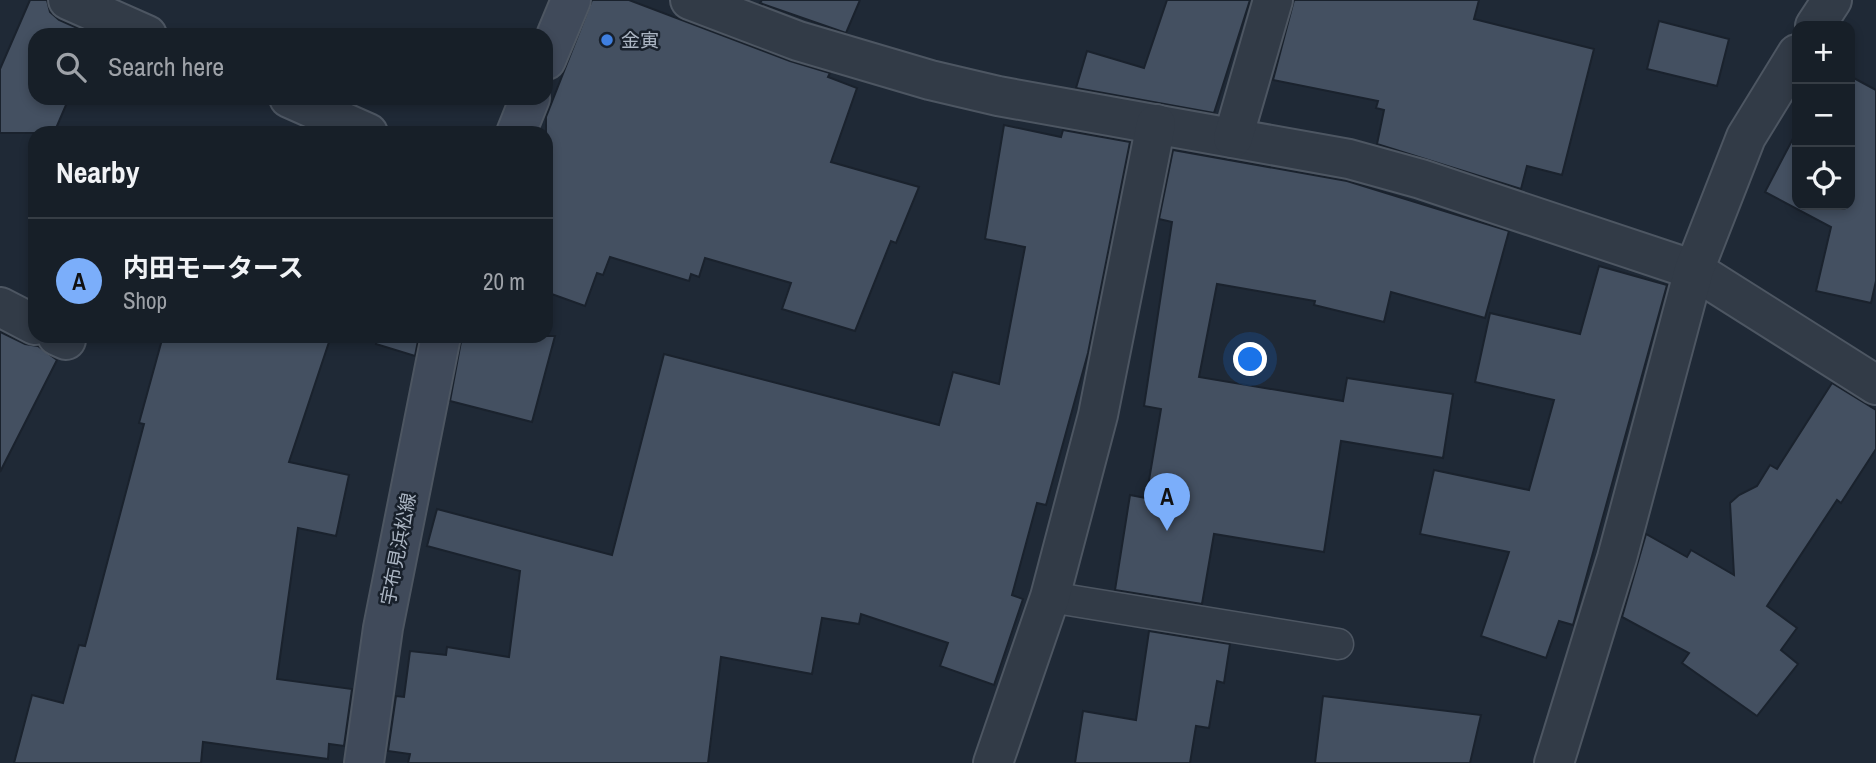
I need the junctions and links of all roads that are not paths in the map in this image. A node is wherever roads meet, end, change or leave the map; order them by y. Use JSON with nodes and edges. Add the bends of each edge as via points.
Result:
{"nodes":[{"id":1,"x":68,"y":0,"type":"edge"},
{"id":2,"x":571,"y":0,"type":"edge"},
{"id":3,"x":690,"y":0,"type":"edge"},
{"id":4,"x":1273,"y":0,"type":"edge"},
{"id":5,"x":1832,"y":0,"type":"edge"},
{"id":6,"x":1818,"y":21,"type":"edge"},
{"id":7,"x":131,"y":28,"type":"edge"},
{"id":8,"x":553,"y":43,"type":"edge"},
{"id":9,"x":1792,"y":62,"type":"edge"},
{"id":10,"x":305,"y":105,"type":"edge"},
{"id":11,"x":527,"y":105,"type":"edge"},
{"id":12,"x":1156,"y":124,"type":"junction"},
{"id":13,"x":352,"y":126,"type":"edge"},
{"id":14,"x":519,"y":126,"type":"edge"},
{"id":15,"x":1233,"y":138,"type":"junction"},
{"id":16,"x":1694,"y":270,"type":"junction"},
{"id":17,"x":0,"y":307,"type":"edge"},
{"id":18,"x":28,"y":321,"type":"edge"},
{"id":19,"x":440,"y":343,"type":"edge"},
{"id":20,"x":1876,"y":385,"type":"edge"},
{"id":21,"x":1050,"y":597,"type":"junction"},
{"id":22,"x":1338,"y":644,"type":"dead end"},
{"id":23,"x":364,"y":763,"type":"edge"},
{"id":24,"x":993,"y":763,"type":"edge"},
{"id":25,"x":1554,"y":763,"type":"edge"}],
"edges":[{"from":1,"to":7,"type":"street"},
{"from":2,"to":8,"type":"main road"},
{"from":3,"to":12,"type":"street","via":[[798,41],[904,73],[998,96]]},
{"from":4,"to":15,"type":"street"},
{"from":5,"to":6,"type":"street"},
{"from":9,"to":16,"type":"street","via":[[1746,138]]},
{"from":10,"to":13,"type":"street"},
{"from":11,"to":14,"type":"main road"},
{"from":12,"to":15,"type":"street"},
{"from":12,"to":21,"type":"street","via":[[1098,415]]},
{"from":15,"to":16,"type":"street","via":[[1385,168]]},
{"from":16,"to":20,"type":"street"},
{"from":16,"to":25,"type":"street","via":[[1617,558]]},
{"from":17,"to":18,"type":"street"},
{"from":19,"to":23,"type":"main road","name":"宇布見浜松線","via":[[390,584]]},
{"from":21,"to":22,"type":"lane"},
{"from":21,"to":24,"type":"street"}]}
